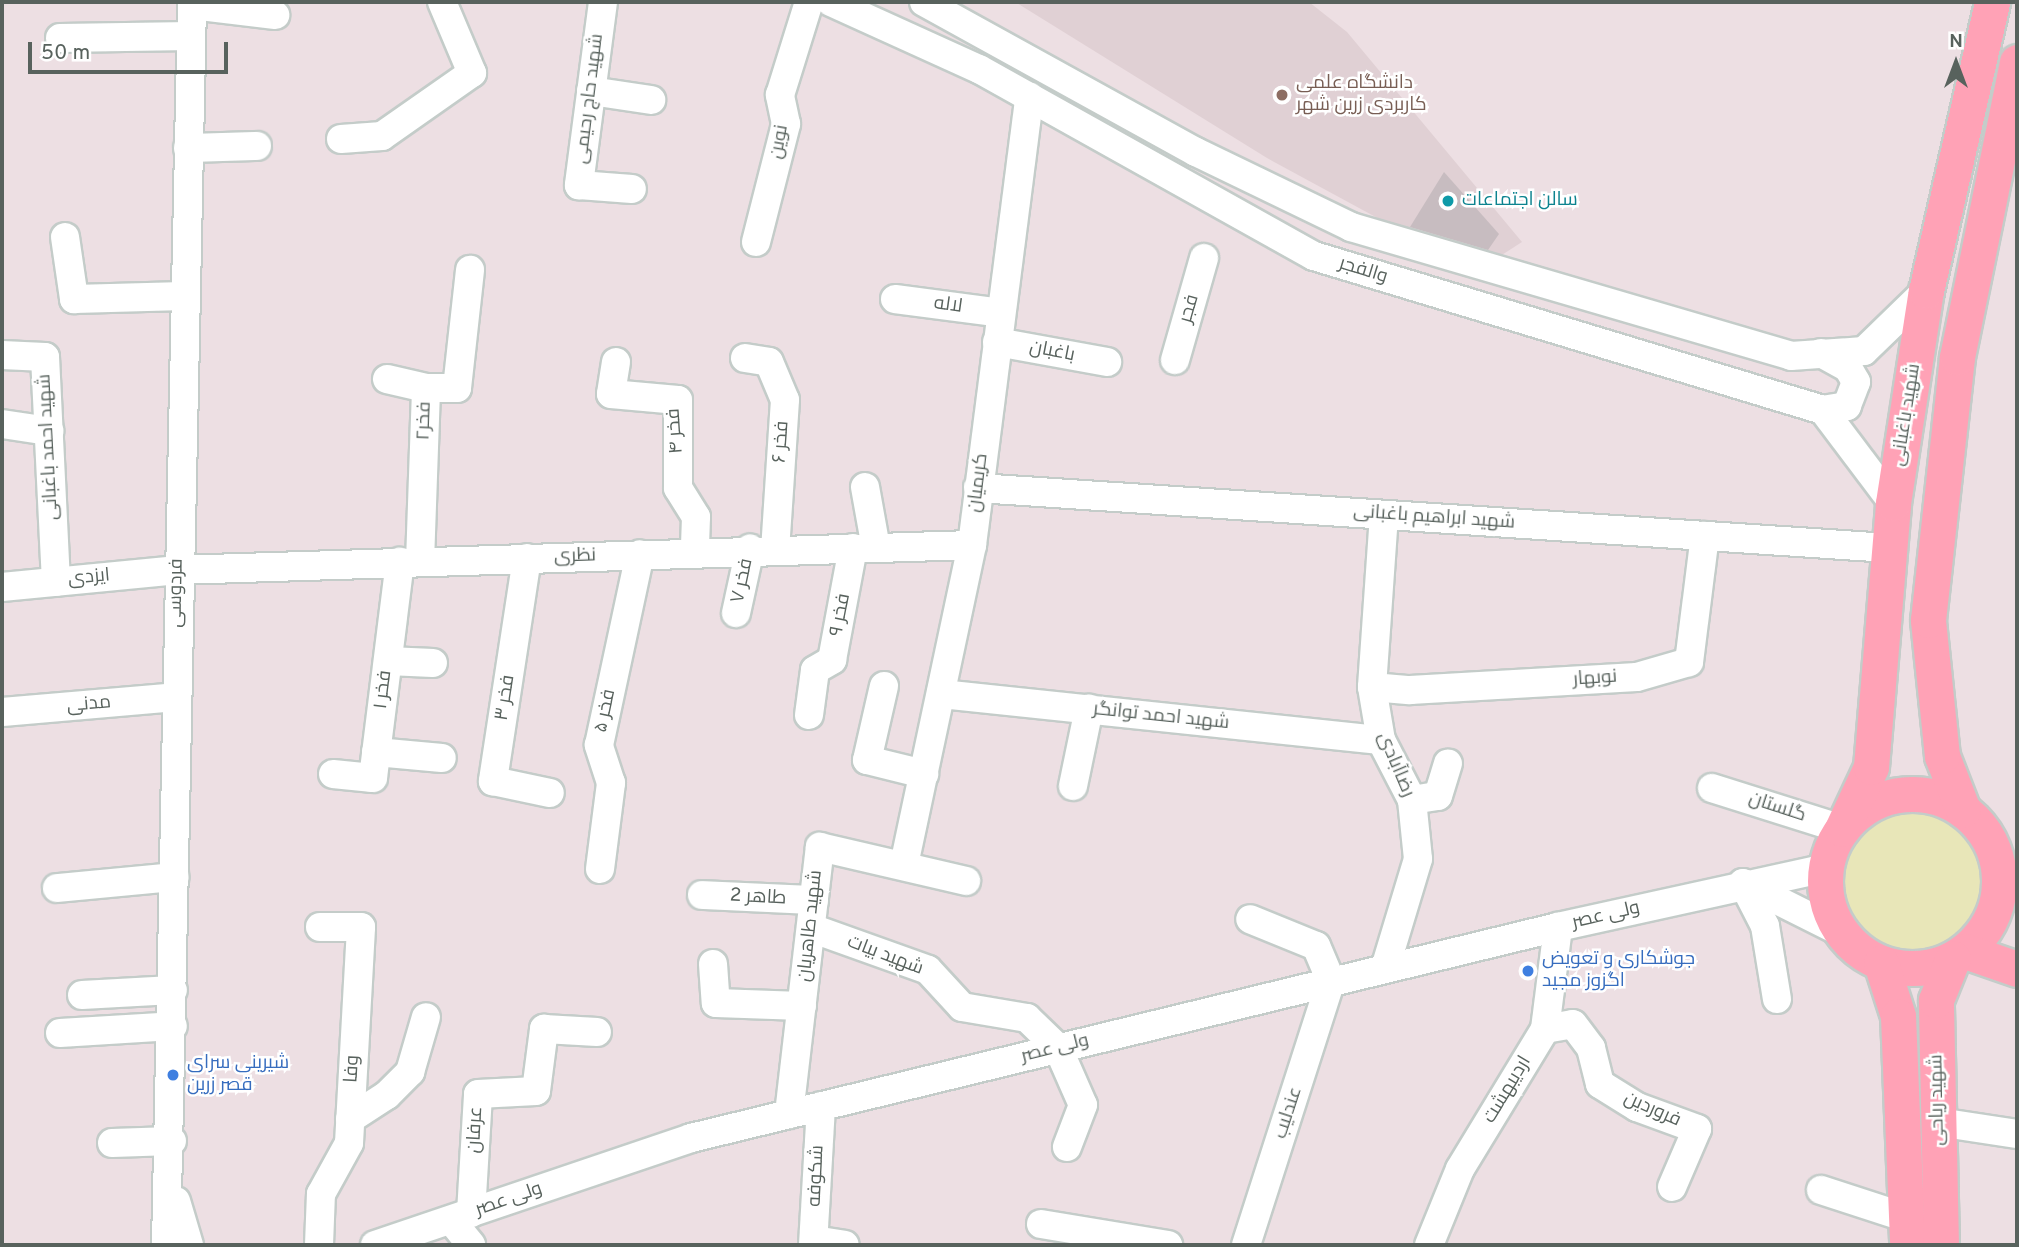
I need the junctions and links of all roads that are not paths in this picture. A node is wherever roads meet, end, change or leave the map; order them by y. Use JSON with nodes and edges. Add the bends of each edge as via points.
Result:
{"nodes":[{"id":1,"x":442,"y":2,"type":"edge"},
{"id":2,"x":603,"y":2,"type":"edge"},
{"id":3,"x":809,"y":2,"type":"edge"},
{"id":4,"x":831,"y":2,"type":"edge"},
{"id":5,"x":924,"y":2,"type":"edge"},
{"id":6,"x":1992,"y":2,"type":"edge"},
{"id":7,"x":192,"y":4,"type":"edge"},
{"id":8,"x":275,"y":15,"type":"dead end"},
{"id":9,"x":191,"y":36,"type":"junction"},
{"id":10,"x":60,"y":38,"type":"dead end"},
{"id":11,"x":2017,"y":62,"type":"edge"},
{"id":12,"x":591,"y":91,"type":"junction"},
{"id":13,"x":1029,"y":97,"type":"junction"},
{"id":14,"x":650,"y":100,"type":"dead end"},
{"id":15,"x":341,"y":139,"type":"dead end"},
{"id":16,"x":257,"y":146,"type":"dead end"},
{"id":17,"x":188,"y":148,"type":"junction"},
{"id":18,"x":632,"y":189,"type":"dead end"},
{"id":19,"x":65,"y":237,"type":"dead end"},
{"id":20,"x":756,"y":242,"type":"dead end"},
{"id":21,"x":1204,"y":258,"type":"dead end"},
{"id":22,"x":470,"y":270,"type":"dead end"},
{"id":23,"x":1926,"y":291,"type":"junction"},
{"id":24,"x":184,"y":296,"type":"junction"},
{"id":25,"x":895,"y":299,"type":"dead end"},
{"id":26,"x":1001,"y":313,"type":"junction"},
{"id":27,"x":997,"y":342,"type":"junction"},
{"id":28,"x":1821,"y":354,"type":"junction"},
{"id":29,"x":2,"y":355,"type":"edge"},
{"id":30,"x":745,"y":358,"type":"dead end"},
{"id":31,"x":1175,"y":360,"type":"dead end"},
{"id":32,"x":616,"y":362,"type":"dead end"},
{"id":33,"x":1107,"y":362,"type":"dead end"},
{"id":34,"x":387,"y":379,"type":"dead end"},
{"id":35,"x":426,"y":388,"type":"junction"},
{"id":36,"x":1823,"y":410,"type":"junction"},
{"id":37,"x":2,"y":424,"type":"edge"},
{"id":38,"x":49,"y":431,"type":"junction"},
{"id":39,"x":866,"y":487,"type":"dead end"},
{"id":40,"x":978,"y":488,"type":"junction"},
{"id":41,"x":1893,"y":503,"type":"junction"},
{"id":42,"x":1384,"y":515,"type":"junction"},
{"id":43,"x":1705,"y":536,"type":"junction"},
{"id":44,"x":972,"y":545,"type":"junction"},
{"id":45,"x":865,"y":548,"type":"junction"},
{"id":46,"x":1889,"y":548,"type":"junction"},
{"id":47,"x":763,"y":549,"type":"junction"},
{"id":48,"x":695,"y":552,"type":"junction"},
{"id":49,"x":640,"y":554,"type":"junction"},
{"id":50,"x":527,"y":558,"type":"junction"},
{"id":51,"x":410,"y":562,"type":"junction"},
{"id":52,"x":177,"y":570,"type":"junction"},
{"id":53,"x":56,"y":582,"type":"junction"},
{"id":54,"x":2,"y":587,"type":"edge"},
{"id":55,"x":736,"y":613,"type":"dead end"},
{"id":56,"x":388,"y":661,"type":"junction"},
{"id":57,"x":433,"y":663,"type":"dead end"},
{"id":58,"x":884,"y":686,"type":"dead end"},
{"id":59,"x":1372,"y":687,"type":"junction"},
{"id":60,"x":941,"y":694,"type":"junction"},
{"id":61,"x":176,"y":697,"type":"junction"},
{"id":62,"x":1089,"y":709,"type":"junction"},
{"id":63,"x":2,"y":712,"type":"edge"},
{"id":64,"x":809,"y":715,"type":"dead end"},
{"id":65,"x":1381,"y":740,"type":"junction"},
{"id":66,"x":376,"y":752,"type":"junction"},
{"id":67,"x":442,"y":758,"type":"dead end"},
{"id":68,"x":1448,"y":763,"type":"dead end"},
{"id":69,"x":333,"y":774,"type":"dead end"},
{"id":70,"x":924,"y":774,"type":"junction"},
{"id":71,"x":1073,"y":786,"type":"dead end"},
{"id":72,"x":1712,"y":788,"type":"dead end"},
{"id":73,"x":550,"y":793,"type":"dead end"},
{"id":74,"x":1412,"y":800,"type":"junction"},
{"id":75,"x":1973,"y":820,"type":"junction"},
{"id":76,"x":1842,"y":829,"type":"junction"},
{"id":77,"x":2017,"y":857,"type":"edge"},
{"id":78,"x":904,"y":864,"type":"junction"},
{"id":79,"x":1826,"y":868,"type":"junction"},
{"id":80,"x":600,"y":869,"type":"dead end"},
{"id":81,"x":174,"y":877,"type":"junction"},
{"id":82,"x":966,"y":881,"type":"dead end"},
{"id":83,"x":1743,"y":883,"type":"junction"},
{"id":84,"x":57,"y":888,"type":"dead end"},
{"id":85,"x":702,"y":895,"type":"dead end"},
{"id":86,"x":814,"y":900,"type":"junction"},
{"id":87,"x":1250,"y":919,"type":"dead end"},
{"id":88,"x":320,"y":927,"type":"dead end"},
{"id":89,"x":1558,"y":927,"type":"junction"},
{"id":90,"x":811,"y":928,"type":"junction"},
{"id":91,"x":1841,"y":932,"type":"junction"},
{"id":92,"x":1959,"y":955,"type":"junction"},
{"id":93,"x":1881,"y":963,"type":"junction"},
{"id":94,"x":713,"y":964,"type":"dead end"},
{"id":95,"x":1385,"y":968,"type":"junction"},
{"id":96,"x":2017,"y":969,"type":"edge"},
{"id":97,"x":1331,"y":981,"type":"junction"},
{"id":98,"x":173,"y":990,"type":"junction"},
{"id":99,"x":82,"y":995,"type":"dead end"},
{"id":100,"x":1777,"y":999,"type":"dead end"},
{"id":101,"x":802,"y":1006,"type":"junction"},
{"id":102,"x":426,"y":1017,"type":"dead end"},
{"id":103,"x":173,"y":1026,"type":"junction"},
{"id":104,"x":1545,"y":1029,"type":"junction"},
{"id":105,"x":597,"y":1032,"type":"dead end"},
{"id":106,"x":60,"y":1034,"type":"dead end"},
{"id":107,"x":1058,"y":1048,"type":"junction"},
{"id":108,"x":821,"y":1106,"type":"junction"},
{"id":109,"x":789,"y":1114,"type":"junction"},
{"id":110,"x":350,"y":1119,"type":"junction"},
{"id":111,"x":1938,"y":1122,"type":"junction"},
{"id":112,"x":2017,"y":1134,"type":"edge"},
{"id":113,"x":172,"y":1141,"type":"junction"},
{"id":114,"x":112,"y":1143,"type":"dead end"},
{"id":115,"x":1067,"y":1147,"type":"dead end"},
{"id":116,"x":171,"y":1185,"type":"junction"},
{"id":117,"x":1672,"y":1187,"type":"dead end"},
{"id":118,"x":1821,"y":1191,"type":"dead end"},
{"id":119,"x":461,"y":1217,"type":"junction"},
{"id":120,"x":1041,"y":1224,"type":"dead end"},
{"id":121,"x":1907,"y":1232,"type":"edge"},
{"id":122,"x":814,"y":1243,"type":"edge"},
{"id":123,"x":166,"y":1245,"type":"edge"},
{"id":124,"x":189,"y":1245,"type":"edge"},
{"id":125,"x":319,"y":1245,"type":"edge"},
{"id":126,"x":375,"y":1245,"type":"edge"},
{"id":127,"x":471,"y":1245,"type":"edge"},
{"id":128,"x":845,"y":1245,"type":"edge"},
{"id":129,"x":1168,"y":1245,"type":"edge"},
{"id":130,"x":1247,"y":1245,"type":"edge"},
{"id":131,"x":1429,"y":1245,"type":"edge"},
{"id":132,"x":1941,"y":1245,"type":"edge"}],
"edges":[{"from":1,"to":15,"type":"street","via":[[472,73],[382,136]]},
{"from":2,"to":12,"type":"street","name":"شهید حاج رحیمی"},
{"from":3,"to":20,"type":"street","name":"نوین","via":[[780,95],[786,124]]},
{"from":4,"to":13,"type":"street","name":"والفجر"},
{"from":5,"to":28,"type":"street","name":"والفجر","via":[[1196,152],[1351,226],[1791,356]]},
{"from":6,"to":23,"type":"main road","name":"شهید باغبانی"},
{"from":7,"to":8,"type":"street"},
{"from":7,"to":9,"type":"street","name":"فردوسی"},
{"from":9,"to":10,"type":"street"},
{"from":9,"to":17,"type":"street","name":"فردوسی"},
{"from":11,"to":75,"type":"main road","via":[[1957,356],[1928,620],[1942,756]]},
{"from":12,"to":14,"type":"street"},
{"from":12,"to":18,"type":"street","name":"شهید حاج رحیمی","via":[[579,185]]},
{"from":13,"to":26,"type":"street","name":"کریمیان"},
{"from":13,"to":36,"type":"street","name":"والفجر","via":[[1314,256]]},
{"from":16,"to":17,"type":"street"},
{"from":17,"to":24,"type":"street","name":"فردوسی"},
{"from":19,"to":24,"type":"street","via":[[74,299]]},
{"from":21,"to":31,"type":"street","name":"فجر"},
{"from":22,"to":35,"type":"street","name":"فخر۲","via":[[457,388]]},
{"from":23,"to":28,"type":"street","name":"والفجر","via":[[1864,351]]},
{"from":23,"to":41,"type":"main road","name":"شهید باغبانی"},
{"from":24,"to":52,"type":"street","name":"فردوسی"},
{"from":25,"to":26,"type":"street","name":"لاله"},
{"from":26,"to":27,"type":"street","name":"کریمیان"},
{"from":27,"to":33,"type":"street","name":"باغبان"},
{"from":27,"to":40,"type":"street","name":"کریمیان"},
{"from":28,"to":36,"type":"street","via":[[1849,368],[1856,382],[1847,406]]},
{"from":29,"to":38,"type":"street","name":"شهید احمد باغبانی","via":[[45,356]]},
{"from":30,"to":47,"type":"street","name":"فخر ۶","via":[[769,362],[785,400]]},
{"from":32,"to":48,"type":"street","name":"فخر ۴","via":[[611,394],[678,400],[678,488],[696,517]]},
{"from":34,"to":35,"type":"street"},
{"from":35,"to":51,"type":"street","name":"فخر۲"},
{"from":36,"to":41,"type":"street"},
{"from":37,"to":38,"type":"street"},
{"from":38,"to":53,"type":"street","name":"شهید احمد باغبانی"},
{"from":39,"to":45,"type":"street"},
{"from":40,"to":42,"type":"street","name":"شهید ابراهیم باغبانی"},
{"from":40,"to":44,"type":"street","name":"کریمیان"},
{"from":41,"to":46,"type":"main road","name":"شهید باغبانی"},
{"from":42,"to":43,"type":"street","name":"شهید ابراهیم باغبانی"},
{"from":42,"to":59,"type":"street","name":"رضاآبادی"},
{"from":43,"to":46,"type":"street","name":"شهید ابراهیم باغبانی"},
{"from":43,"to":59,"type":"street","name":"نوبهار","via":[[1689,662],[1637,677],[1410,690]]},
{"from":44,"to":45,"type":"street","name":"نظری"},
{"from":44,"to":60,"type":"street","name":"کریمیان"},
{"from":45,"to":47,"type":"street","name":"نظری"},
{"from":45,"to":64,"type":"street","name":"فخر ۹","via":[[832,660],[815,670]]},
{"from":46,"to":76,"type":"main road","name":"شهید باغبانی","via":[[1871,767]]},
{"from":47,"to":48,"type":"street","name":"نظری"},
{"from":47,"to":55,"type":"street","name":"فخر ۷"},
{"from":48,"to":49,"type":"street","name":"نظری"},
{"from":49,"to":50,"type":"street","name":"نظری"},
{"from":49,"to":80,"type":"street","name":"فخر ۵","via":[[599,745],[611,783]]},
{"from":50,"to":51,"type":"street","name":"نظری"},
{"from":50,"to":73,"type":"street","name":"فخر ۳","via":[[493,781]]},
{"from":51,"to":52,"type":"street","name":"نظری"},
{"from":51,"to":56,"type":"street","name":"فخر ۱"},
{"from":52,"to":53,"type":"street","name":"ایزدی"},
{"from":52,"to":61,"type":"street","name":"فردوسی"},
{"from":53,"to":54,"type":"street","name":"ایزدی"},
{"from":56,"to":57,"type":"street"},
{"from":56,"to":66,"type":"street","name":"فخر ۱"},
{"from":58,"to":70,"type":"street","via":[[867,760]]},
{"from":59,"to":65,"type":"street","name":"رضاآبادی"},
{"from":60,"to":62,"type":"street","name":"شهید احمد توانگر"},
{"from":60,"to":70,"type":"street","name":"کریمیان"},
{"from":61,"to":63,"type":"street","name":"مدنی"},
{"from":61,"to":81,"type":"street","name":"فردوسی"},
{"from":62,"to":65,"type":"street","name":"شهید احمد توانگر"},
{"from":62,"to":71,"type":"street"},
{"from":65,"to":74,"type":"street","name":"رضاآبادی"},
{"from":66,"to":67,"type":"street"},
{"from":66,"to":69,"type":"street","name":"فخر ۱","via":[[373,778]]},
{"from":68,"to":74,"type":"street","via":[[1438,796]]},
{"from":70,"to":78,"type":"street","name":"کریمیان"},
{"from":72,"to":76,"type":"street","name":"گلستان"},
{"from":74,"to":95,"type":"street","name":"رضاآبادی","via":[[1418,859]]},
{"from":75,"to":76,"type":"main road","via":[[1938,798],[1885,798]]},
{"from":75,"to":77,"type":"main road"},
{"from":75,"to":92,"type":"main road","via":[[1995,853],[2000,880],[1984,931]]},
{"from":76,"to":79,"type":"main road"},
{"from":78,"to":82,"type":"street","name":"شهید طاهریان"},
{"from":78,"to":86,"type":"street","name":"شهید طاهریان","via":[[820,847]]},
{"from":79,"to":83,"type":"street","name":"ولی عصر"},
{"from":79,"to":91,"type":"main road","via":[[1828,908]]},
{"from":81,"to":84,"type":"street"},
{"from":81,"to":98,"type":"street","name":"فردوسی"},
{"from":83,"to":89,"type":"street","name":"ولی عصر"},
{"from":83,"to":91,"type":"street"},
{"from":83,"to":100,"type":"street","via":[[1765,926]]},
{"from":85,"to":86,"type":"street","name":"طاهر 2"},
{"from":86,"to":90,"type":"street","name":"شهید طاهریان"},
{"from":87,"to":97,"type":"street","via":[[1316,946]]},
{"from":88,"to":110,"type":"street","name":"وفا","via":[[361,927]]},
{"from":89,"to":95,"type":"street","name":"ولی عصر"},
{"from":89,"to":104,"type":"street","name":"اردیبهشت"},
{"from":90,"to":101,"type":"street","name":"شهید طاهریان"},
{"from":90,"to":107,"type":"street","name":"شهید بیات","via":[[928,970],[962,1007],[1027,1018]]},
{"from":91,"to":93,"type":"main road"},
{"from":92,"to":93,"type":"main road","via":[[1906,968]]},
{"from":92,"to":96,"type":"main road"},
{"from":92,"to":111,"type":"main road","name":"شهید ریاحی","via":[[1936,1000]]},
{"from":93,"to":121,"type":"main road","name":"شهید ریاحی","via":[[1898,1016]]},
{"from":94,"to":101,"type":"street","via":[[716,1003]]},
{"from":95,"to":97,"type":"street","name":"ولی عصر"},
{"from":97,"to":107,"type":"street","name":"ولی عصر"},
{"from":97,"to":130,"type":"street","name":"عندلیب"},
{"from":98,"to":99,"type":"street"},
{"from":98,"to":103,"type":"street","name":"فردوسی"},
{"from":101,"to":109,"type":"street","name":"شهید طاهریان"},
{"from":102,"to":110,"type":"street","via":[[410,1072],[387,1095]]},
{"from":103,"to":106,"type":"street"},
{"from":103,"to":113,"type":"street","name":"فردوسی"},
{"from":104,"to":117,"type":"street","name":"فروردین","via":[[1573,1024],[1591,1048],[1600,1084],[1637,1107],[1696,1129]]},
{"from":104,"to":131,"type":"street","name":"اردیبهشت","via":[[1460,1169]]},
{"from":105,"to":119,"type":"street","name":"عرفان","via":[[544,1029],[536,1091],[478,1094]]},
{"from":107,"to":108,"type":"street","name":"ولی عصر"},
{"from":107,"to":115,"type":"street","via":[[1083,1105]]},
{"from":108,"to":109,"type":"street","name":"ولی عصر"},
{"from":108,"to":122,"type":"street","name":"شکوفه"},
{"from":109,"to":119,"type":"street","name":"ولی عصر","via":[[691,1138]]},
{"from":110,"to":125,"type":"street","name":"وفا","via":[[348,1143],[321,1194]]},
{"from":111,"to":112,"type":"street"},
{"from":111,"to":132,"type":"main road","name":"شهید ریاحی"},
{"from":113,"to":114,"type":"street"},
{"from":113,"to":116,"type":"street","name":"فردوسی"},
{"from":116,"to":123,"type":"street","name":"فردوسی"},
{"from":116,"to":124,"type":"street","name":"فردوسی"},
{"from":118,"to":121,"type":"street"},
{"from":119,"to":126,"type":"street","name":"ولی عصر"},
{"from":119,"to":127,"type":"street"},
{"from":120,"to":129,"type":"street"},
{"from":122,"to":128,"type":"street"}]}
